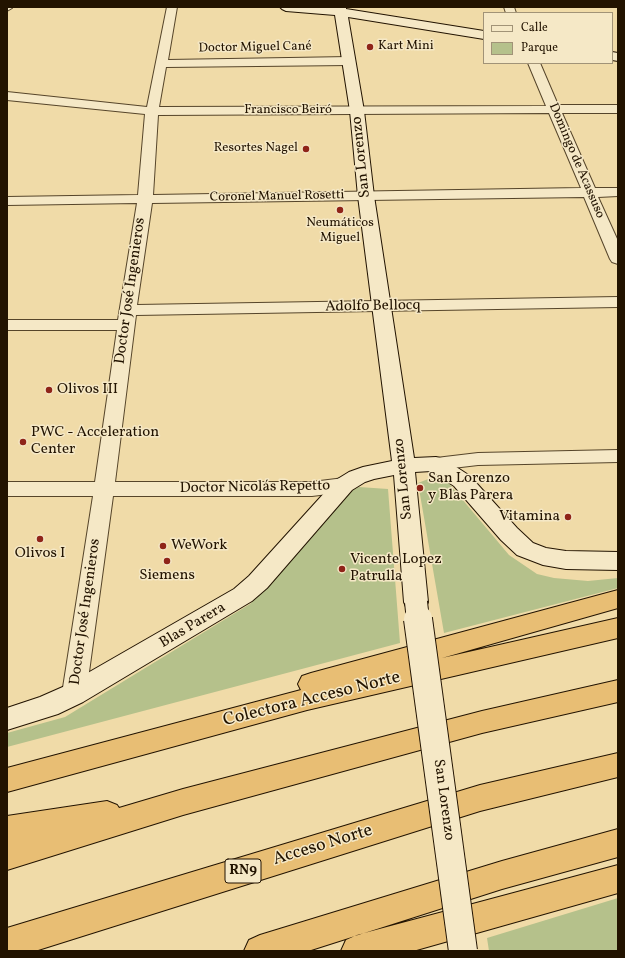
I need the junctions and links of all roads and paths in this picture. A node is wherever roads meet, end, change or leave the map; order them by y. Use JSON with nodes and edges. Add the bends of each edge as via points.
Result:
{"nodes":[{"id":1,"x":172,"y":7,"type":"edge"},
{"id":2,"x":286,"y":7,"type":"edge"},
{"id":3,"x":341,"y":9,"type":"edge"},
{"id":4,"x":483,"y":35,"type":"edge"},
{"id":5,"x":349,"y":61,"type":"junction"},
{"id":6,"x":161,"y":64,"type":"junction"},
{"id":7,"x":534,"y":64,"type":"edge"},
{"id":8,"x":7,"y":96,"type":"edge"},
{"id":9,"x":618,"y":109,"type":"edge"},
{"id":10,"x":554,"y":110,"type":"junction"},
{"id":11,"x":152,"y":111,"type":"junction"},
{"id":12,"x":357,"y":111,"type":"junction"},
{"id":13,"x":589,"y":192,"type":"junction"},
{"id":14,"x":618,"y":192,"type":"edge"},
{"id":15,"x":366,"y":196,"type":"junction"},
{"id":16,"x":145,"y":199,"type":"junction"},
{"id":17,"x":7,"y":201,"type":"edge"},
{"id":18,"x":618,"y":259,"type":"edge"},
{"id":19,"x":618,"y":302,"type":"edge"},
{"id":20,"x":381,"y":307,"type":"junction"},
{"id":21,"x":127,"y":317,"type":"junction"},
{"id":22,"x":7,"y":325,"type":"edge"},
{"id":23,"x":618,"y":456,"type":"edge"},
{"id":24,"x":436,"y":464,"type":"junction"},
{"id":25,"x":404,"y":466,"type":"junction"},
{"id":26,"x":344,"y":485,"type":"junction"},
{"id":27,"x":7,"y":489,"type":"edge"},
{"id":28,"x":104,"y":489,"type":"junction"},
{"id":29,"x":618,"y":561,"type":"edge"},
{"id":30,"x":618,"y":600,"type":"edge"},
{"id":31,"x":618,"y":628,"type":"edge"},
{"id":32,"x":618,"y":691,"type":"edge"},
{"id":33,"x":74,"y":694,"type":"junction"},
{"id":34,"x":7,"y":719,"type":"edge"},
{"id":35,"x":231,"y":719,"type":"junction"},
{"id":36,"x":618,"y":765,"type":"edge"},
{"id":37,"x":7,"y":780,"type":"edge"},
{"id":38,"x":183,"y":802,"type":"junction"},
{"id":39,"x":7,"y":829,"type":"edge"},
{"id":40,"x":618,"y":843,"type":"edge"},
{"id":41,"x":7,"y":856,"type":"edge"},
{"id":42,"x":618,"y":879,"type":"edge"},
{"id":43,"x":7,"y":944,"type":"edge"},
{"id":44,"x":260,"y":951,"type":"edge"},
{"id":45,"x":357,"y":951,"type":"edge"},
{"id":46,"x":463,"y":951,"type":"edge"}],
"edges":[{"from":1,"to":6,"type":"street","name":"Doctor José Ingenieros"},
{"from":2,"to":3,"type":"street"},
{"from":3,"to":4,"type":"street"},
{"from":3,"to":5,"type":"street","name":"San Lorenzo"},
{"from":5,"to":6,"type":"street","name":"Doctor Miguel Cané"},
{"from":5,"to":12,"type":"street","name":"San Lorenzo"},
{"from":6,"to":11,"type":"street","name":"Doctor José Ingenieros"},
{"from":7,"to":10,"type":"street","name":"Domingo de Acassuso"},
{"from":8,"to":11,"type":"street","name":"Francisco Beiró"},
{"from":9,"to":10,"type":"street","name":"Francisco Beiró"},
{"from":10,"to":12,"type":"street","name":"Francisco Beiró"},
{"from":10,"to":13,"type":"street","name":"Domingo de Acassuso"},
{"from":11,"to":12,"type":"street","name":"Francisco Beiró"},
{"from":11,"to":16,"type":"street","name":"Doctor José Ingenieros"},
{"from":12,"to":15,"type":"street","name":"San Lorenzo"},
{"from":13,"to":14,"type":"street","name":"Coronel Manuel Rosetti"},
{"from":13,"to":15,"type":"street","name":"Coronel Manuel Rosetti"},
{"from":13,"to":18,"type":"street","name":"Domingo de Acassuso"},
{"from":15,"to":16,"type":"street","name":"Coronel Manuel Rosetti"},
{"from":15,"to":20,"type":"street","name":"San Lorenzo"},
{"from":16,"to":17,"type":"street","name":"Coronel Manuel Rosetti"},
{"from":16,"to":21,"type":"street","name":"Doctor José Ingenieros"},
{"from":19,"to":20,"type":"street","name":"Adolfo Bellocq"},
{"from":20,"to":21,"type":"street","name":"Adolfo Bellocq"},
{"from":20,"to":25,"type":"street","name":"San Lorenzo"},
{"from":21,"to":22,"type":"street","name":"Adolfo Bellocq"},
{"from":21,"to":28,"type":"street","name":"Doctor José Ingenieros"},
{"from":23,"to":24,"type":"street","name":"Doctor Nicolás Repetto","via":[[478,460]]},
{"from":24,"to":25,"type":"street","name":"Doctor Nicolás Repetto"},
{"from":24,"to":29,"type":"street","via":[[462,481],[509,534],[525,548],[543,556],[566,560]]},
{"from":25,"to":26,"type":"street","name":"Doctor Nicolás Repetto","via":[[371,472]]},
{"from":25,"to":46,"type":"street","name":"San Lorenzo","bridge":true,"via":[[416,602]]},
{"from":26,"to":28,"type":"street","name":"Doctor Nicolás Repetto","via":[[312,489]]},
{"from":26,"to":33,"type":"street","name":"Blas Parera","via":[[258,582],[243,595]]},
{"from":27,"to":28,"type":"street","name":"Doctor Nicolás Repetto"},
{"from":28,"to":33,"type":"street","name":"Doctor José Ingenieros"},
{"from":30,"to":35,"type":"highway","via":[[314,682]]},
{"from":31,"to":35,"type":"highway","name":"Colectora Acceso Norte","via":[[307,699]]},
{"from":32,"to":38,"type":"highway","via":[[482,722]]},
{"from":33,"to":34,"type":"street","name":"Blas Parera","via":[[48,706]]},
{"from":35,"to":37,"type":"highway","name":"Colectora Acceso Norte"},
{"from":36,"to":43,"type":"highway","name":"Acceso Norte","number":"RN9","via":[[480,798]]},
{"from":38,"to":39,"type":"highway"},
{"from":38,"to":41,"type":"highway"},
{"from":40,"to":44,"type":"highway"},
{"from":42,"to":45,"type":"highway"}]}
